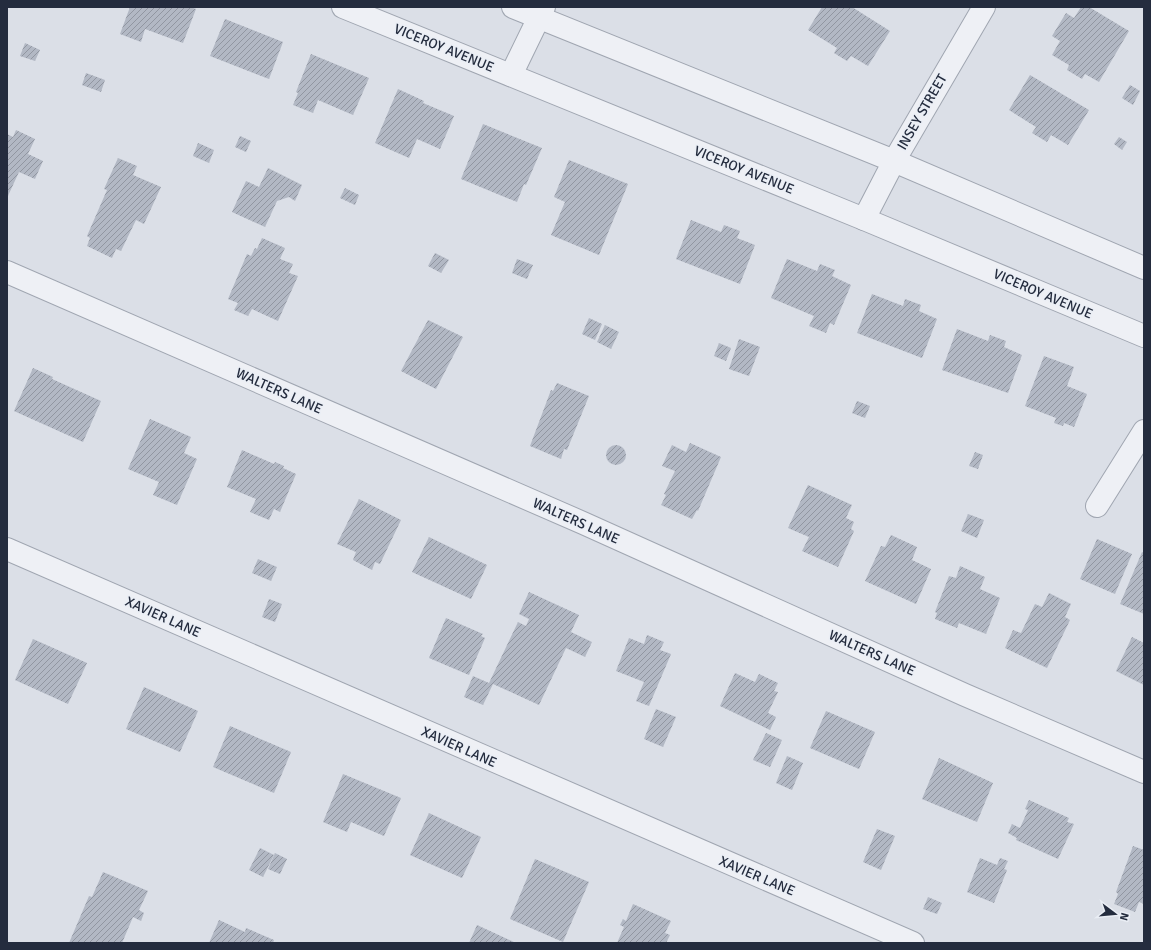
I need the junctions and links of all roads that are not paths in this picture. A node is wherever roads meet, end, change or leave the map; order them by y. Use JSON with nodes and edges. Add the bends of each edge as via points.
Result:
{"nodes":[{"id":1,"x":343,"y":7,"type":"edge"},
{"id":2,"x":513,"y":7,"type":"edge"},
{"id":3,"x":984,"y":7,"type":"edge"},
{"id":4,"x":541,"y":12,"type":"edge"},
{"id":5,"x":511,"y":75,"type":"junction"},
{"id":6,"x":894,"y":161,"type":"junction"},
{"id":7,"x":864,"y":219,"type":"junction"},
{"id":8,"x":1144,"y":268,"type":"edge"},
{"id":9,"x":7,"y":272,"type":"edge"},
{"id":10,"x":1144,"y":336,"type":"edge"},
{"id":11,"x":1144,"y":431,"type":"edge"},
{"id":12,"x":1097,"y":506,"type":"dead end"},
{"id":13,"x":7,"y":549,"type":"edge"},
{"id":14,"x":1144,"y":772,"type":"edge"},
{"id":15,"x":913,"y":943,"type":"edge"}],
"edges":[{"from":1,"to":5,"type":"street","name":"VICEROY AVENUE"},
{"from":2,"to":4,"type":"street"},
{"from":3,"to":6,"type":"street","name":"INSEY STREET"},
{"from":4,"to":5,"type":"street"},
{"from":4,"to":6,"type":"street"},
{"from":5,"to":7,"type":"street","name":"VICEROY AVENUE"},
{"from":6,"to":7,"type":"street","name":"INSEY STREET"},
{"from":6,"to":8,"type":"street"},
{"from":7,"to":10,"type":"street","name":"VICEROY AVENUE"},
{"from":9,"to":14,"type":"street","name":"WALTERS LANE","via":[[583,523],[965,695]]},
{"from":11,"to":12,"type":"street"},
{"from":13,"to":15,"type":"street","name":"XAVIER LANE"}]}
